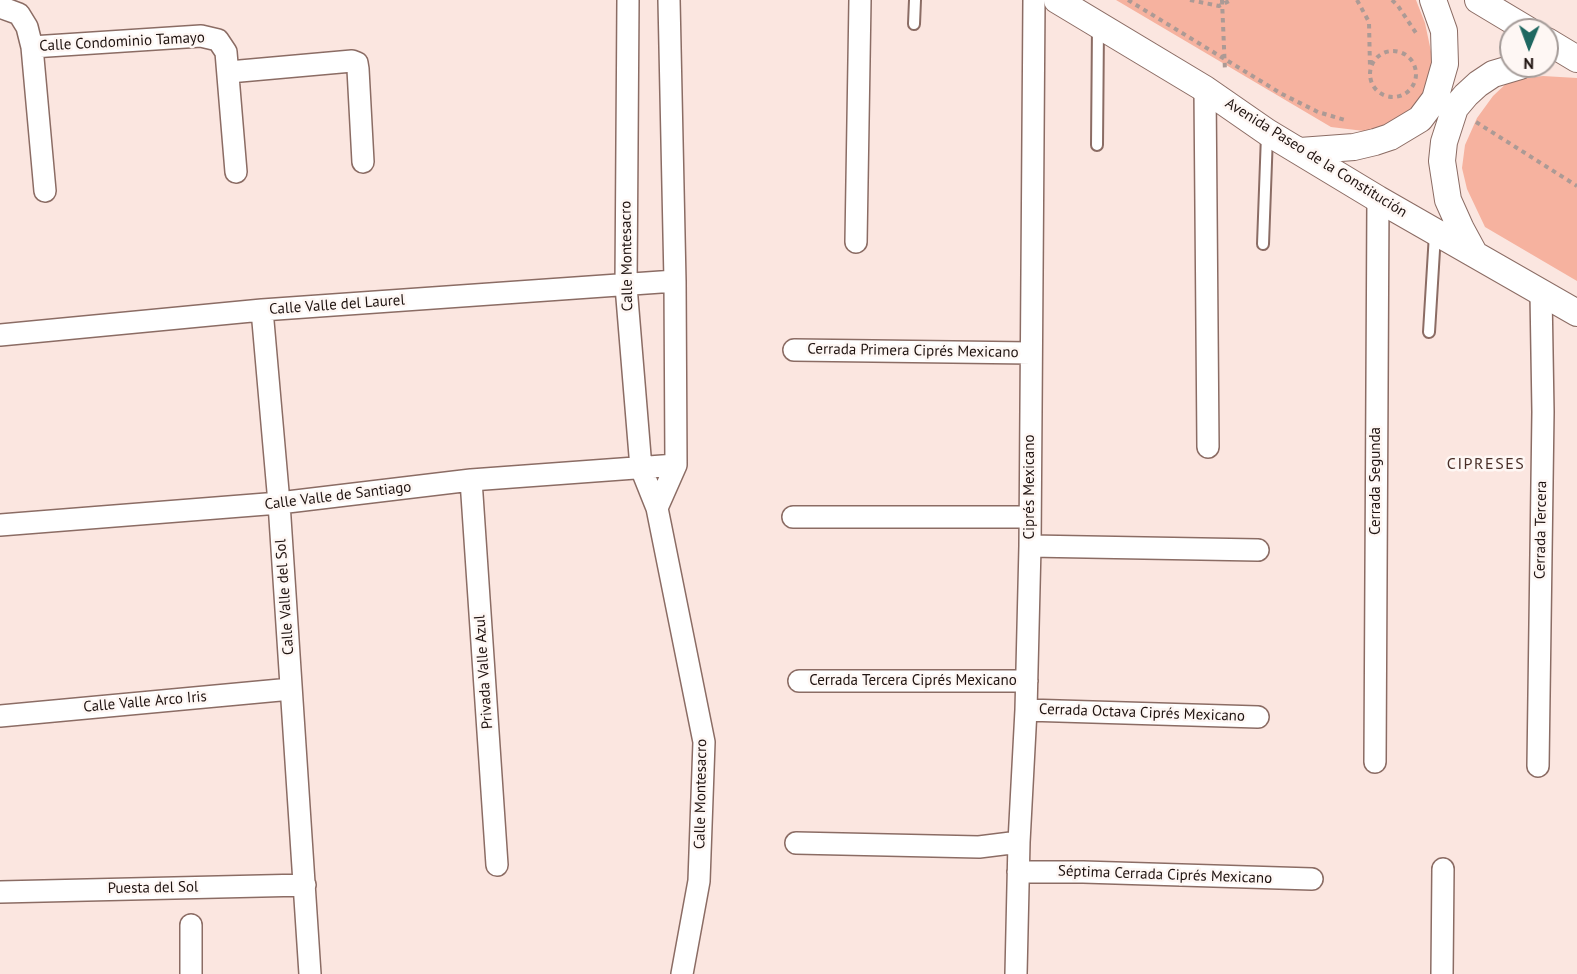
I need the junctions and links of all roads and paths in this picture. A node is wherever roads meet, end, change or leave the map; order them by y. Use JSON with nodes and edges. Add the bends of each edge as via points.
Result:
{"nodes":[{"id":1,"x":628,"y":0,"type":"edge"},
{"id":2,"x":669,"y":0,"type":"edge"},
{"id":3,"x":860,"y":0,"type":"edge"},
{"id":4,"x":915,"y":0,"type":"edge"},
{"id":5,"x":1034,"y":0,"type":"edge"},
{"id":6,"x":1057,"y":0,"type":"edge"},
{"id":7,"x":1128,"y":0,"type":"edge"},
{"id":8,"x":1190,"y":0,"type":"edge"},
{"id":9,"x":1231,"y":0,"type":"edge"},
{"id":10,"x":1357,"y":0,"type":"edge"},
{"id":11,"x":1392,"y":0,"type":"edge"},
{"id":12,"x":1433,"y":0,"type":"edge"},
{"id":13,"x":1478,"y":0,"type":"edge"},
{"id":14,"x":1222,"y":2,"type":"edge"},
{"id":15,"x":0,"y":7,"type":"edge"},
{"id":16,"x":1508,"y":18,"type":"edge"},
{"id":17,"x":914,"y":24,"type":"dead end"},
{"id":18,"x":1098,"y":26,"type":"junction"},
{"id":19,"x":1421,"y":42,"type":"dead end"},
{"id":20,"x":32,"y":47,"type":"junction"},
{"id":21,"x":1559,"y":48,"type":"edge"},
{"id":22,"x":1577,"y":59,"type":"edge"},
{"id":23,"x":1225,"y":60,"type":"junction"},
{"id":24,"x":1559,"y":63,"type":"edge"},
{"id":25,"x":1577,"y":64,"type":"edge"},
{"id":26,"x":229,"y":72,"type":"junction"},
{"id":27,"x":1370,"y":72,"type":"junction"},
{"id":28,"x":1499,"y":72,"type":"edge"},
{"id":29,"x":1215,"y":95,"type":"junction"},
{"id":30,"x":1455,"y":108,"type":"junction"},
{"id":31,"x":1348,"y":121,"type":"dead end"},
{"id":32,"x":1268,"y":132,"type":"junction"},
{"id":33,"x":1097,"y":145,"type":"dead end"},
{"id":34,"x":1300,"y":151,"type":"junction"},
{"id":35,"x":363,"y":162,"type":"dead end"},
{"id":36,"x":236,"y":172,"type":"dead end"},
{"id":37,"x":1577,"y":186,"type":"edge"},
{"id":38,"x":45,"y":191,"type":"dead end"},
{"id":39,"x":1378,"y":199,"type":"junction"},
{"id":40,"x":1435,"y":231,"type":"junction"},
{"id":41,"x":855,"y":242,"type":"dead end"},
{"id":42,"x":1263,"y":244,"type":"dead end"},
{"id":43,"x":1475,"y":254,"type":"junction"},
{"id":44,"x":675,"y":281,"type":"junction"},
{"id":45,"x":626,"y":286,"type":"junction"},
{"id":46,"x":1541,"y":293,"type":"junction"},
{"id":47,"x":262,"y":310,"type":"junction"},
{"id":48,"x":1577,"y":313,"type":"edge"},
{"id":49,"x":1429,"y":332,"type":"dead end"},
{"id":50,"x":0,"y":335,"type":"edge"},
{"id":51,"x":794,"y":350,"type":"dead end"},
{"id":52,"x":1031,"y":352,"type":"junction"},
{"id":53,"x":1208,"y":447,"type":"dead end"},
{"id":54,"x":676,"y":465,"type":"junction"},
{"id":55,"x":641,"y":468,"type":"junction"},
{"id":56,"x":471,"y":480,"type":"junction"},
{"id":57,"x":279,"y":504,"type":"junction"},
{"id":58,"x":657,"y":508,"type":"junction"},
{"id":59,"x":793,"y":517,"type":"dead end"},
{"id":60,"x":1030,"y":518,"type":"junction"},
{"id":61,"x":0,"y":525,"type":"edge"},
{"id":62,"x":1030,"y":546,"type":"junction"},
{"id":63,"x":1258,"y":550,"type":"dead end"},
{"id":64,"x":799,"y":681,"type":"dead end"},
{"id":65,"x":1027,"y":681,"type":"junction"},
{"id":66,"x":291,"y":688,"type":"junction"},
{"id":67,"x":1026,"y":710,"type":"junction"},
{"id":68,"x":0,"y":716,"type":"edge"},
{"id":69,"x":1258,"y":717,"type":"dead end"},
{"id":70,"x":1375,"y":762,"type":"dead end"},
{"id":71,"x":1538,"y":766,"type":"dead end"},
{"id":72,"x":1019,"y":842,"type":"junction"},
{"id":73,"x":796,"y":843,"type":"dead end"},
{"id":74,"x":497,"y":865,"type":"dead end"},
{"id":75,"x":1443,"y":869,"type":"dead end"},
{"id":76,"x":1018,"y":872,"type":"junction"},
{"id":77,"x":1312,"y":879,"type":"dead end"},
{"id":78,"x":305,"y":885,"type":"junction"},
{"id":79,"x":0,"y":892,"type":"edge"},
{"id":80,"x":191,"y":925,"type":"dead end"},
{"id":81,"x":190,"y":974,"type":"edge"},
{"id":82,"x":310,"y":974,"type":"edge"},
{"id":83,"x":682,"y":974,"type":"edge"},
{"id":84,"x":1016,"y":974,"type":"edge"},
{"id":85,"x":1442,"y":974,"type":"edge"}],
"edges":[{"from":1,"to":45,"type":"street","name":"Calle Montesacro"},
{"from":2,"to":44,"type":"street"},
{"from":3,"to":41,"type":"street"},
{"from":4,"to":17,"type":"lane"},
{"from":5,"to":52,"type":"street","name":"Ciprés Mexicano"},
{"from":6,"to":18,"type":"street","name":"Avenida Paseo de la Constitución"},
{"from":7,"to":23,"type":"path"},
{"from":8,"to":14,"type":"path"},
{"from":9,"to":14,"type":"path"},
{"from":10,"to":27,"type":"path","via":[[1369,22]]},
{"from":11,"to":19,"type":"path"},
{"from":12,"to":34,"type":"street","via":[[1444,31],[1445,64],[1435,99],[1420,119],[1375,142]]},
{"from":13,"to":16,"type":"street"},
{"from":14,"to":23,"type":"path"},
{"from":15,"to":20,"type":"street","name":"Calle Condominio Tamayo","via":[[19,14]]},
{"from":18,"to":29,"type":"street","name":"Avenida Paseo de la Constitución"},
{"from":18,"to":33,"type":"lane"},
{"from":20,"to":26,"type":"street","name":"Calle Condominio Tamayo","via":[[210,37],[223,46]]},
{"from":20,"to":38,"type":"street"},
{"from":21,"to":22,"type":"street"},
{"from":23,"to":29,"type":"path"},
{"from":23,"to":31,"type":"path","via":[[1318,112]]},
{"from":24,"to":25,"type":"street"},
{"from":26,"to":35,"type":"street","via":[[357,63]]},
{"from":26,"to":36,"type":"street","name":"Calle Condominio Tamayo"},
{"from":27,"to":27,"type":"path","via":[[1378,57],[1394,51],[1410,59],[1416,77],[1407,93],[1390,97],[1375,88]]},
{"from":28,"to":30,"type":"street","via":[[1478,84]]},
{"from":29,"to":32,"type":"street","name":"Avenida Paseo de la Constitución"},
{"from":29,"to":53,"type":"street"},
{"from":30,"to":37,"type":"path"},
{"from":30,"to":43,"type":"street","via":[[1444,142],[1443,180],[1448,200]]},
{"from":32,"to":34,"type":"street","name":"Avenida Paseo de la Constitución"},
{"from":32,"to":42,"type":"lane"},
{"from":34,"to":39,"type":"street","name":"Avenida Paseo de la Constitución"},
{"from":39,"to":40,"type":"street","name":"Avenida Paseo de la Constitución"},
{"from":39,"to":70,"type":"street","name":"Cerrada Segunda"},
{"from":40,"to":43,"type":"street","name":"Avenida Paseo de la Constitución"},
{"from":40,"to":49,"type":"lane"},
{"from":43,"to":46,"type":"street","name":"Avenida Paseo de la Constitución"},
{"from":44,"to":45,"type":"street","name":"Calle Valle del Laurel"},
{"from":44,"to":54,"type":"street"},
{"from":45,"to":47,"type":"street","name":"Calle Valle del Laurel"},
{"from":45,"to":55,"type":"street","name":"Calle Montesacro"},
{"from":46,"to":48,"type":"street","name":"Avenida Paseo de la Constitución"},
{"from":46,"to":71,"type":"street","name":"Cerrada Tercera"},
{"from":47,"to":50,"type":"street","name":"Calle Valle del Laurel"},
{"from":47,"to":57,"type":"street","name":"Calle Valle del Sol"},
{"from":51,"to":52,"type":"street","name":"Cerrada Primera Ciprés Mexicano"},
{"from":52,"to":60,"type":"street","name":"Ciprés Mexicano"},
{"from":54,"to":55,"type":"street","name":"Calle Valle de Santiago"},
{"from":54,"to":58,"type":"street"},
{"from":55,"to":56,"type":"street","name":"Calle Valle de Santiago"},
{"from":55,"to":58,"type":"street","name":"Calle Montesacro"},
{"from":56,"to":57,"type":"street","name":"Calle Valle de Santiago"},
{"from":56,"to":74,"type":"street","name":"Privada Valle Azul"},
{"from":57,"to":61,"type":"street","name":"Calle Valle de Santiago"},
{"from":57,"to":66,"type":"street","name":"Calle Valle del Sol"},
{"from":58,"to":83,"type":"street","name":"Calle Montesacro","via":[[704,742],[699,880]]},
{"from":59,"to":60,"type":"street"},
{"from":60,"to":62,"type":"street","name":"Ciprés Mexicano"},
{"from":62,"to":63,"type":"street"},
{"from":62,"to":65,"type":"street","name":"Ciprés Mexicano"},
{"from":64,"to":65,"type":"street","name":"Cerrada Tercera Ciprés Mexicano"},
{"from":65,"to":67,"type":"street","name":"Ciprés Mexicano"},
{"from":66,"to":68,"type":"street","name":"Calle Valle Arco Iris"},
{"from":66,"to":78,"type":"street","name":"Calle Valle del Sol"},
{"from":67,"to":69,"type":"street","name":"Cerrada Octava Ciprés Mexicano"},
{"from":67,"to":72,"type":"street","name":"Ciprés Mexicano"},
{"from":72,"to":73,"type":"street","via":[[979,847]]},
{"from":72,"to":76,"type":"street","name":"Ciprés Mexicano"},
{"from":75,"to":85,"type":"street"},
{"from":76,"to":77,"type":"street","name":"Séptima Cerrada Ciprés Mexicano"},
{"from":76,"to":84,"type":"street","name":"Ciprés Mexicano"},
{"from":78,"to":79,"type":"street","name":"Puesta del Sol"},
{"from":78,"to":82,"type":"street","name":"Calle Valle del Sol"},
{"from":80,"to":81,"type":"street"}]}
